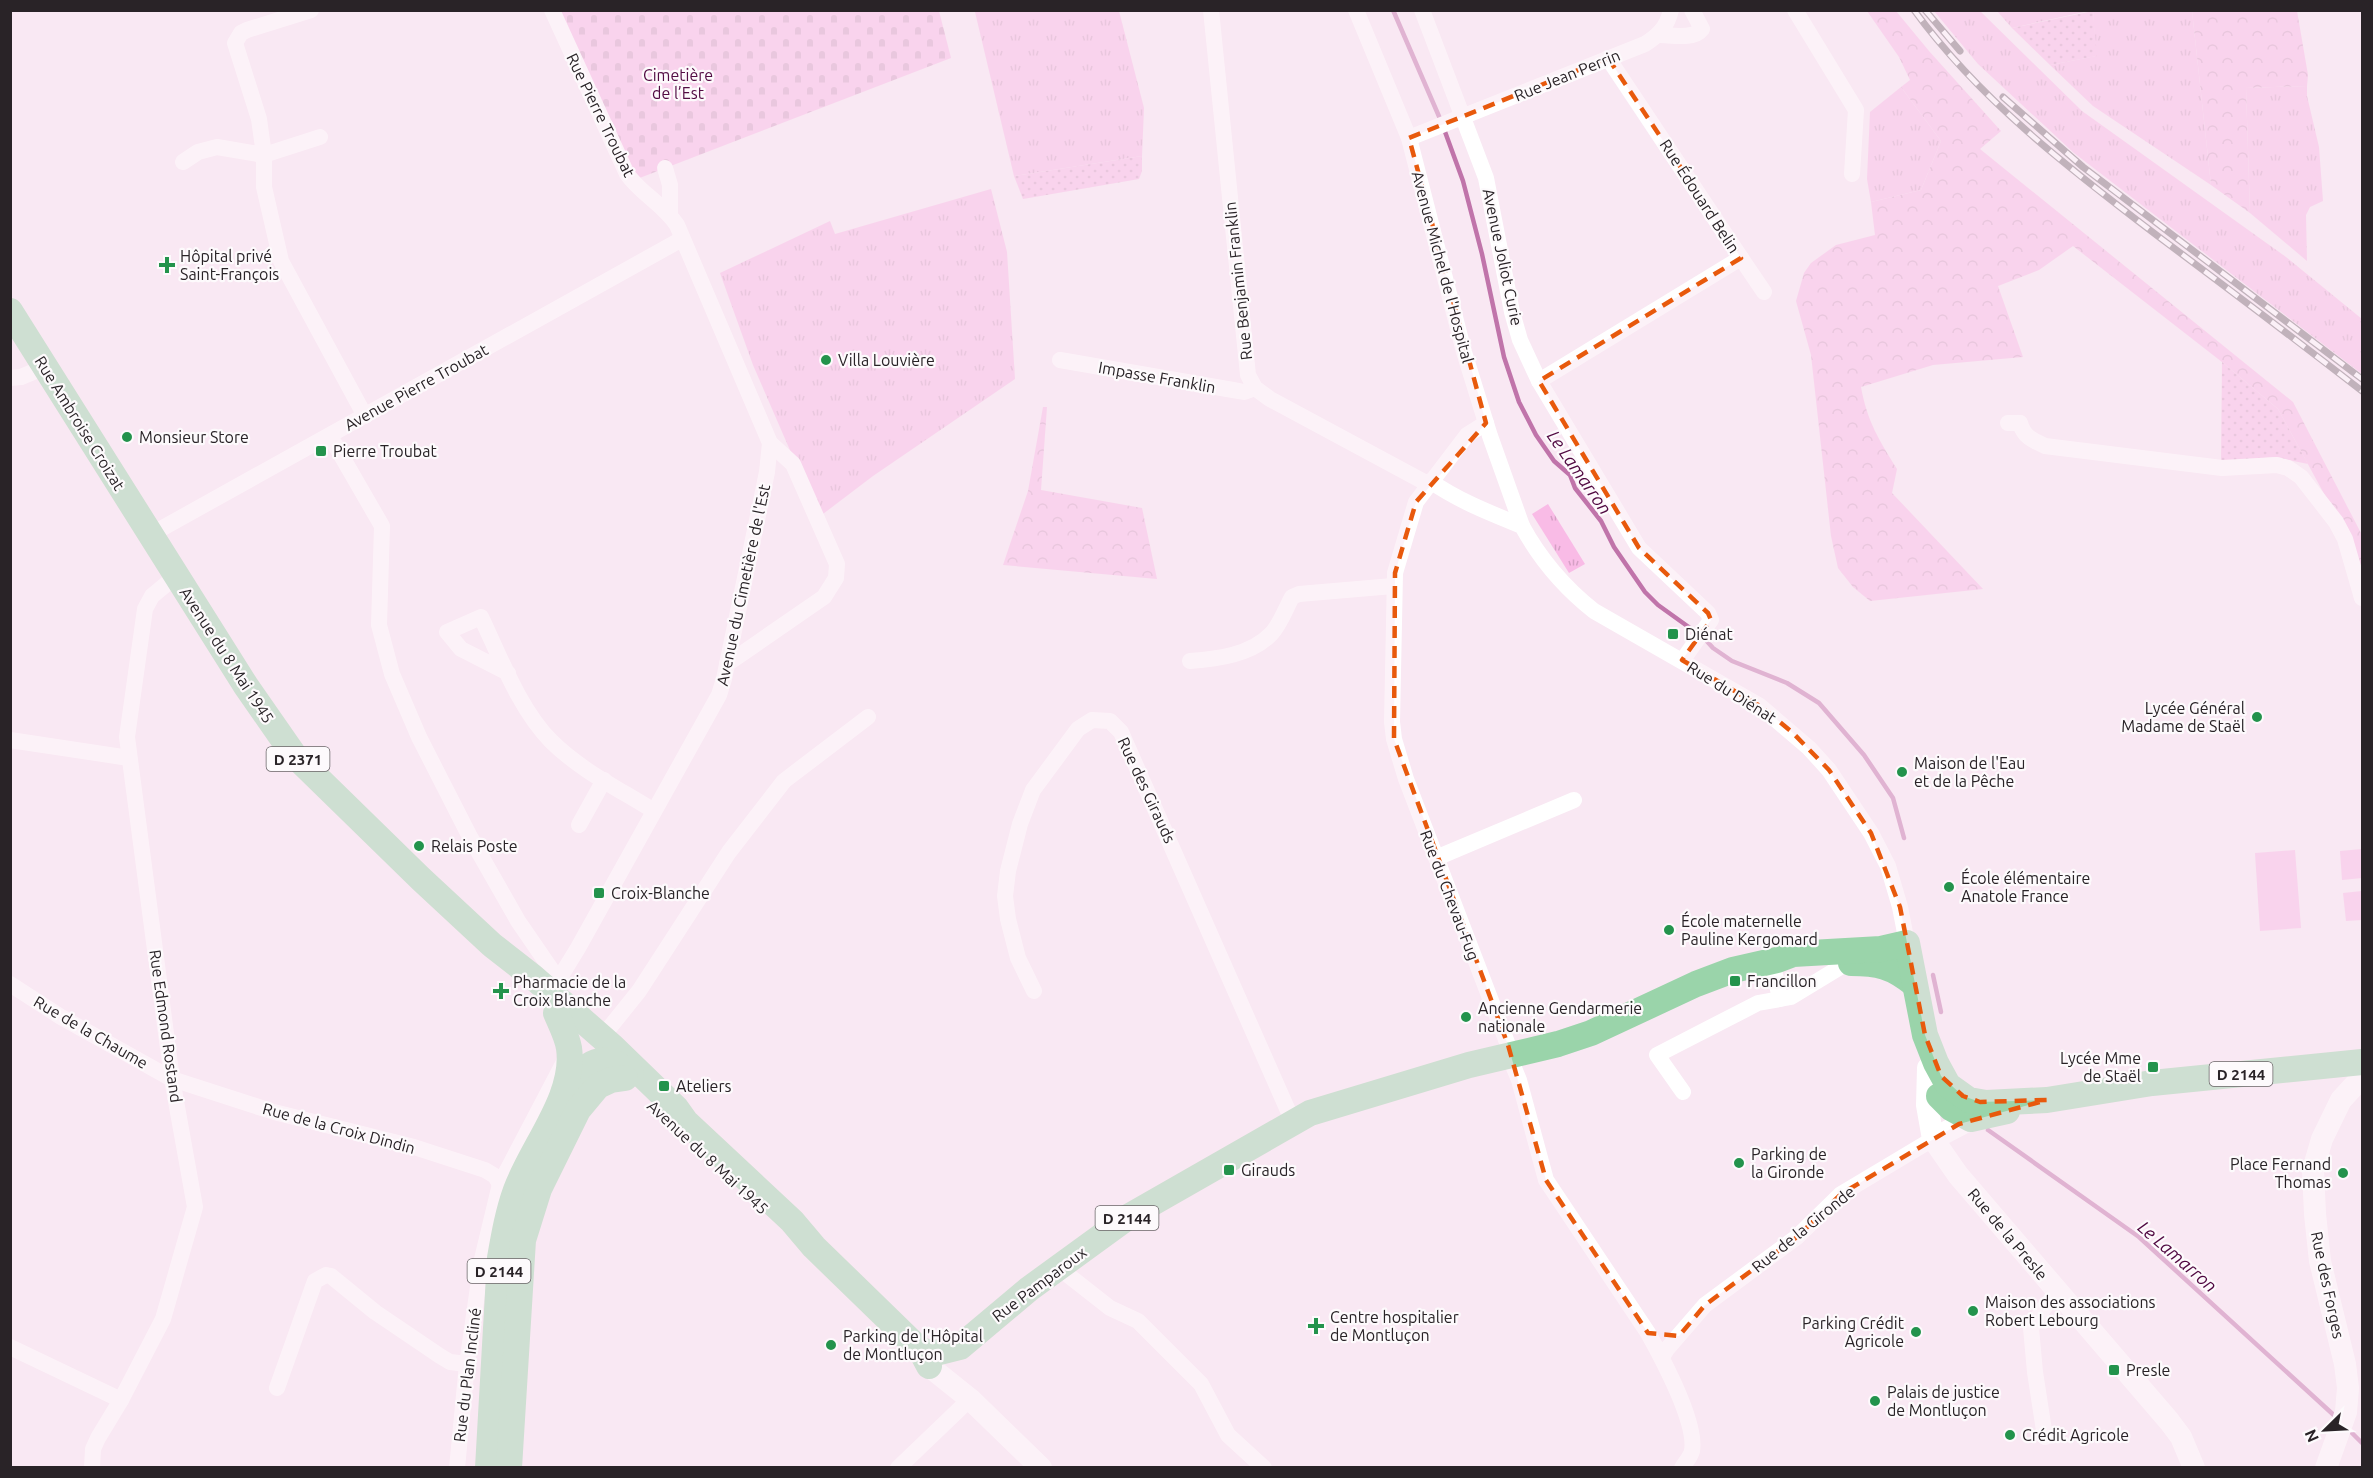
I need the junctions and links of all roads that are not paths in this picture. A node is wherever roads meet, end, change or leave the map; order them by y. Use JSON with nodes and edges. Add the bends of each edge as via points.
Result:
{"nodes":[{"id":1,"x":311,"y":10,"type":"edge"},
{"id":2,"x":552,"y":10,"type":"edge"},
{"id":3,"x":1211,"y":10,"type":"edge"},
{"id":4,"x":1356,"y":10,"type":"edge"},
{"id":5,"x":1422,"y":10,"type":"edge"},
{"id":6,"x":1671,"y":10,"type":"edge"},
{"id":7,"x":1692,"y":10,"type":"edge"},
{"id":8,"x":1794,"y":10,"type":"edge"},
{"id":9,"x":1659,"y":35,"type":"junction"},
{"id":10,"x":1608,"y":58,"type":"junction"},
{"id":11,"x":1464,"y":116,"type":"junction"},
{"id":12,"x":320,"y":137,"type":"dead end"},
{"id":13,"x":1409,"y":138,"type":"junction"},
{"id":14,"x":264,"y":155,"type":"junction"},
{"id":15,"x":183,"y":162,"type":"dead end"},
{"id":16,"x":665,"y":168,"type":"dead end"},
{"id":17,"x":1852,"y":174,"type":"dead end"},
{"id":18,"x":670,"y":214,"type":"junction"},
{"id":19,"x":682,"y":239,"type":"junction"},
{"id":20,"x":1741,"y":258,"type":"junction"},
{"id":21,"x":1764,"y":292,"type":"dead end"},
{"id":22,"x":10,"y":311,"type":"edge"},
{"id":23,"x":1060,"y":360,"type":"dead end"},
{"id":24,"x":45,"y":367,"type":"junction"},
{"id":25,"x":10,"y":378,"type":"edge"},
{"id":26,"x":1539,"y":381,"type":"junction"},
{"id":27,"x":1255,"y":388,"type":"junction"},
{"id":28,"x":365,"y":416,"type":"junction"},
{"id":29,"x":1486,"y":423,"type":"junction"},
{"id":30,"x":2008,"y":423,"type":"dead end"},
{"id":31,"x":330,"y":435,"type":"junction"},
{"id":32,"x":770,"y":443,"type":"junction"},
{"id":33,"x":1429,"y":483,"type":"junction"},
{"id":34,"x":1522,"y":526,"type":"junction"},
{"id":35,"x":150,"y":535,"type":"junction"},
{"id":36,"x":176,"y":576,"type":"junction"},
{"id":37,"x":1393,"y":586,"type":"junction"},
{"id":38,"x":2362,"y":598,"type":"edge"},
{"id":39,"x":1190,"y":661,"type":"dead end"},
{"id":40,"x":1682,"y":661,"type":"junction"},
{"id":41,"x":727,"y":664,"type":"junction"},
{"id":42,"x":508,"y":673,"type":"dead end"},
{"id":43,"x":868,"y":717,"type":"dead end"},
{"id":44,"x":10,"y":740,"type":"edge"},
{"id":45,"x":129,"y":758,"type":"junction"},
{"id":46,"x":604,"y":780,"type":"junction"},
{"id":47,"x":1574,"y":800,"type":"dead end"},
{"id":48,"x":654,"y":811,"type":"junction"},
{"id":49,"x":579,"y":825,"type":"dead end"},
{"id":50,"x":1436,"y":858,"type":"junction"},
{"id":51,"x":1907,"y":943,"type":"junction"},
{"id":52,"x":1775,"y":960,"type":"junction"},
{"id":53,"x":1848,"y":963,"type":"junction"},
{"id":54,"x":10,"y":984,"type":"edge"},
{"id":55,"x":1914,"y":984,"type":"junction"},
{"id":56,"x":1034,"y":991,"type":"dead end"},
{"id":57,"x":547,"y":993,"type":"junction"},
{"id":58,"x":1780,"y":999,"type":"junction"},
{"id":59,"x":1925,"y":1035,"type":"junction"},
{"id":60,"x":598,"y":1055,"type":"junction"},
{"id":61,"x":1509,"y":1056,"type":"junction"},
{"id":62,"x":2354,"y":1064,"type":"edge"},
{"id":63,"x":1928,"y":1068,"type":"junction"},
{"id":64,"x":172,"y":1079,"type":"junction"},
{"id":65,"x":1683,"y":1092,"type":"dead end"},
{"id":66,"x":1945,"y":1092,"type":"junction"},
{"id":67,"x":2047,"y":1100,"type":"junction"},
{"id":68,"x":2341,"y":1100,"type":"junction"},
{"id":69,"x":1302,"y":1118,"type":"junction"},
{"id":70,"x":1971,"y":1119,"type":"junction"},
{"id":71,"x":1933,"y":1139,"type":"junction"},
{"id":72,"x":500,"y":1184,"type":"junction"},
{"id":73,"x":814,"y":1247,"type":"junction"},
{"id":74,"x":1059,"y":1268,"type":"junction"},
{"id":75,"x":2057,"y":1292,"type":"junction"},
{"id":76,"x":1648,"y":1333,"type":"junction"},
{"id":77,"x":1679,"y":1336,"type":"junction"},
{"id":78,"x":10,"y":1347,"type":"edge"},
{"id":79,"x":936,"y":1355,"type":"junction"},
{"id":80,"x":1662,"y":1358,"type":"junction"},
{"id":81,"x":467,"y":1364,"type":"junction"},
{"id":82,"x":277,"y":1388,"type":"dead end"},
{"id":83,"x":970,"y":1399,"type":"junction"},
{"id":84,"x":122,"y":1400,"type":"junction"},
{"id":85,"x":2354,"y":1410,"type":"edge"},
{"id":86,"x":2045,"y":1437,"type":"dead end"},
{"id":87,"x":92,"y":1467,"type":"edge"},
{"id":88,"x":458,"y":1467,"type":"edge"},
{"id":89,"x":488,"y":1467,"type":"edge"},
{"id":90,"x":509,"y":1467,"type":"edge"},
{"id":91,"x":898,"y":1467,"type":"edge"},
{"id":92,"x":1041,"y":1467,"type":"edge"},
{"id":93,"x":1264,"y":1467,"type":"edge"},
{"id":94,"x":1682,"y":1467,"type":"edge"},
{"id":95,"x":2194,"y":1467,"type":"edge"},
{"id":96,"x":2326,"y":1467,"type":"edge"}],
"edges":[{"from":1,"to":14,"type":"street","via":[[247,30],[236,38],[259,119]]},
{"from":2,"to":18,"type":"street","name":"Rue Pierre Troubat","via":[[627,174]]},
{"from":3,"to":27,"type":"street","name":"Rue Benjamin Franklin","via":[[1248,375]]},
{"from":4,"to":13,"type":"street","name":"Avenue Michel de l'Hospital"},
{"from":5,"to":11,"type":"street","name":"Avenue Joliot Curie"},
{"from":6,"to":9,"type":"street"},
{"from":7,"to":9,"type":"street","via":[[1702,29],[1699,33]]},
{"from":8,"to":17,"type":"street","via":[[1856,110]]},
{"from":9,"to":10,"type":"street","name":"Rue Jean Perrin"},
{"from":10,"to":11,"type":"street","name":"Rue Jean Perrin"},
{"from":10,"to":20,"type":"street","name":"Rue Édouard Belin"},
{"from":11,"to":13,"type":"street","name":"Rue Jean Perrin"},
{"from":11,"to":26,"type":"street","name":"Avenue Joliot Curie","via":[[1486,178],[1512,312]]},
{"from":12,"to":14,"type":"street"},
{"from":13,"to":29,"type":"street","name":"Avenue Michel de l'Hospital","via":[[1442,272]]},
{"from":14,"to":15,"type":"street","via":[[217,147],[198,152]]},
{"from":14,"to":28,"type":"street","via":[[264,187],[281,261]]},
{"from":16,"to":18,"type":"street","via":[[672,203]]},
{"from":18,"to":19,"type":"street","name":"Rue Pierre Troubat"},
{"from":19,"to":28,"type":"street","name":"Avenue Pierre Troubat"},
{"from":19,"to":32,"type":"street","name":"Avenue du Cimetière de l'Est"},
{"from":20,"to":21,"type":"street"},
{"from":20,"to":26,"type":"street","name":"Rue Édouard Belin"},
{"from":22,"to":24,"type":"main road","name":"Rue Ambroise Croizat","number":"D 2371"},
{"from":23,"to":27,"type":"street","name":"Impasse Franklin","via":[[1244,392]]},
{"from":24,"to":25,"type":"street"},
{"from":24,"to":35,"type":"main road","name":"Rue Ambroise Croizat","number":"D 2371"},
{"from":26,"to":40,"type":"street","name":"Avenue Joliot Curie","via":[[1639,548],[1708,613],[1711,620]]},
{"from":27,"to":33,"type":"street"},
{"from":28,"to":31,"type":"street","name":"Avenue Pierre Troubat"},
{"from":29,"to":33,"type":"street","name":"Rue du Chevau-Fug","via":[[1467,435]]},
{"from":29,"to":34,"type":"street","name":"Avenue Michel de l'Hospital"},
{"from":30,"to":38,"type":"street","via":[[2020,423],[2029,439],[2045,446],[2222,468],[2288,468],[2301,477],[2336,522],[2345,539]]},
{"from":31,"to":35,"type":"street","name":"Avenue Pierre Troubat"},
{"from":31,"to":57,"type":"street","via":[[382,526],[380,625],[397,684],[469,835],[518,921]]},
{"from":32,"to":41,"type":"street","name":"Avenue du Cimetière de l'Est"},
{"from":32,"to":41,"type":"street","via":[[793,464],[837,564],[836,578],[824,597]]},
{"from":33,"to":34,"type":"street"},
{"from":33,"to":37,"type":"street","name":"Rue du Chevau-Fug","via":[[1416,502]]},
{"from":34,"to":40,"type":"street","name":"Rue du Diénat","via":[[1535,550],[1576,597]]},
{"from":35,"to":36,"type":"main road","name":"Avenue du 8 Mai 1945","number":"D 2371"},
{"from":36,"to":45,"type":"street","name":"Rue Edmond Rostand","via":[[152,596],[145,609],[127,737]]},
{"from":36,"to":57,"type":"main road","name":"Avenue du 8 Mai 1945","number":"D 2371","via":[[294,755],[421,879]]},
{"from":37,"to":39,"type":"street","via":[[1299,594],[1292,597],[1271,634],[1256,645],[1217,659]]},
{"from":37,"to":50,"type":"street","name":"Rue du Chevau-Fug","via":[[1394,740]]},
{"from":40,"to":51,"type":"street","name":"Rue du Diénat","via":[[1760,706],[1829,770],[1872,833],[1888,866]]},
{"from":41,"to":48,"type":"street","name":"Avenue du Cimetière de l'Est","via":[[718,695]]},
{"from":42,"to":46,"type":"street","via":[[549,740]]},
{"from":43,"to":60,"type":"street","name":"Rue du Plan Incliné","via":[[784,781],[729,852]]},
{"from":44,"to":45,"type":"street"},
{"from":45,"to":64,"type":"street","name":"Rue Edmond Rostand"},
{"from":46,"to":48,"type":"street"},
{"from":46,"to":49,"type":"street"},
{"from":47,"to":50,"type":"street"},
{"from":48,"to":57,"type":"street","name":"Avenue du Cimetière de l'Est","via":[[578,948]]},
{"from":50,"to":61,"type":"street","name":"Rue du Chevau-Fug"},
{"from":51,"to":52,"type":"main road","number":"D 2144","via":[[1881,949],[1792,954]]},
{"from":51,"to":55,"type":"main road","name":"Rue du Diénat"},
{"from":52,"to":53,"type":"main road","number":"D 2144"},
{"from":52,"to":58,"type":"street"},
{"from":52,"to":61,"type":"main road","number":"D 2144","via":[[1696,984],[1591,1033]]},
{"from":53,"to":55,"type":"main road","number":"D 2144","via":[[1875,963],[1899,972]]},
{"from":53,"to":58,"type":"street","via":[[1791,997]]},
{"from":54,"to":64,"type":"street","name":"Rue de la Chaume"},
{"from":55,"to":59,"type":"main road","name":"Rue du Diénat"},
{"from":56,"to":69,"type":"street","name":"Rue des Girauds","via":[[1018,958],[1005,896],[1020,824],[1033,790],[1078,729],[1092,720],[1110,721],[1121,732]]},
{"from":57,"to":60,"type":"main road","name":"Avenue du 8 Mai 1945","number":"D 2371"},
{"from":57,"to":60,"type":"main road","via":[[567,1039]]},
{"from":58,"to":65,"type":"street","via":[[1758,1003],[1657,1055]]},
{"from":59,"to":63,"type":"main road","name":"Rue du Diénat"},
{"from":59,"to":66,"type":"main road","name":"Rue du Diénat"},
{"from":60,"to":72,"type":"street","name":"Rue du Plan Incliné"},
{"from":60,"to":73,"type":"main road","name":"Avenue du 8 Mai 1945","via":[[784,1228]]},
{"from":60,"to":73,"type":"main road","name":"Avenue du 8 Mai 1945","via":[[676,1108]]},
{"from":60,"to":89,"type":"main road","number":"D 2144","via":[[566,1088],[516,1191],[505,1231],[500,1258]]},
{"from":60,"to":90,"type":"main road","number":"D 2144","via":[[578,1110],[539,1189],[523,1240]]},
{"from":61,"to":69,"type":"main road","number":"D 2144"},
{"from":61,"to":76,"type":"street","name":"Rue du Chevau-Fug","via":[[1546,1180]]},
{"from":62,"to":67,"type":"main road","number":"D 2144","via":[[2152,1083]]},
{"from":62,"to":68,"type":"main road","name":"Rue des Forges"},
{"from":62,"to":68,"type":"main road","via":[[2338,1071]]},
{"from":63,"to":66,"type":"main road","name":"Rue du Diénat"},
{"from":63,"to":71,"type":"main road","via":[[1927,1105]]},
{"from":64,"to":72,"type":"street","name":"Rue de la Croix Dindin","via":[[274,1112],[414,1147],[485,1170]]},
{"from":64,"to":84,"type":"street","name":"Rue Edmond Rostand","via":[[195,1207],[163,1319]]},
{"from":66,"to":67,"type":"main road","number":"D 2144","via":[[1980,1102]]},
{"from":66,"to":70,"type":"main road","via":[[1960,1114]]},
{"from":67,"to":70,"type":"main road","number":"D 2144"},
{"from":68,"to":85,"type":"main road","name":"Rue des Forges","via":[[2322,1139],[2313,1170],[2320,1261]]},
{"from":69,"to":74,"type":"main road","name":"Rue Pamparoux","number":"D 2144","via":[[1128,1218]]},
{"from":70,"to":71,"type":"main road","name":"Rue de la Gironde"},
{"from":71,"to":75,"type":"main road","name":"Rue de la Presle","via":[[1958,1175]]},
{"from":71,"to":77,"type":"street","name":"Rue de la Gironde","via":[[1841,1194],[1797,1237],[1705,1305]]},
{"from":72,"to":81,"type":"street","name":"Rue du Plan Incliné","via":[[482,1258]]},
{"from":73,"to":79,"type":"main road","name":"Avenue du 8 Mai 1945"},
{"from":74,"to":79,"type":"main road","name":"Rue Pamparoux","number":"D 2144"},
{"from":74,"to":93,"type":"street","via":[[1110,1308],[1138,1321],[1201,1384],[1228,1435]]},
{"from":75,"to":86,"type":"street","via":[[2031,1328]]},
{"from":75,"to":95,"type":"main road","name":"Rue de la Presle","via":[[2175,1429]]},
{"from":76,"to":77,"type":"street"},
{"from":76,"to":80,"type":"street","name":"Rue du Chevau-Fug"},
{"from":77,"to":80,"type":"street","name":"Rue de la Gironde"},
{"from":78,"to":84,"type":"street"},
{"from":79,"to":83,"type":"main road","name":"Avenue du 8 Mai 1945"},
{"from":79,"to":83,"type":"main road","name":"Avenue du 8 Mai 1945"},
{"from":80,"to":94,"type":"street","name":"Rue du Chevau-Fug","via":[[1688,1417],[1692,1452]]},
{"from":81,"to":82,"type":"street","via":[[440,1356],[326,1275],[315,1281]]},
{"from":81,"to":88,"type":"street","name":"Rue du Plan Incliné"},
{"from":83,"to":91,"type":"street"},
{"from":83,"to":92,"type":"main road","name":"Avenue du 8 Mai 1945"},
{"from":84,"to":87,"type":"street","name":"Rue Edmond Rostand","via":[[93,1449]]},
{"from":85,"to":96,"type":"main road","name":"Rue des Forges"}]}
